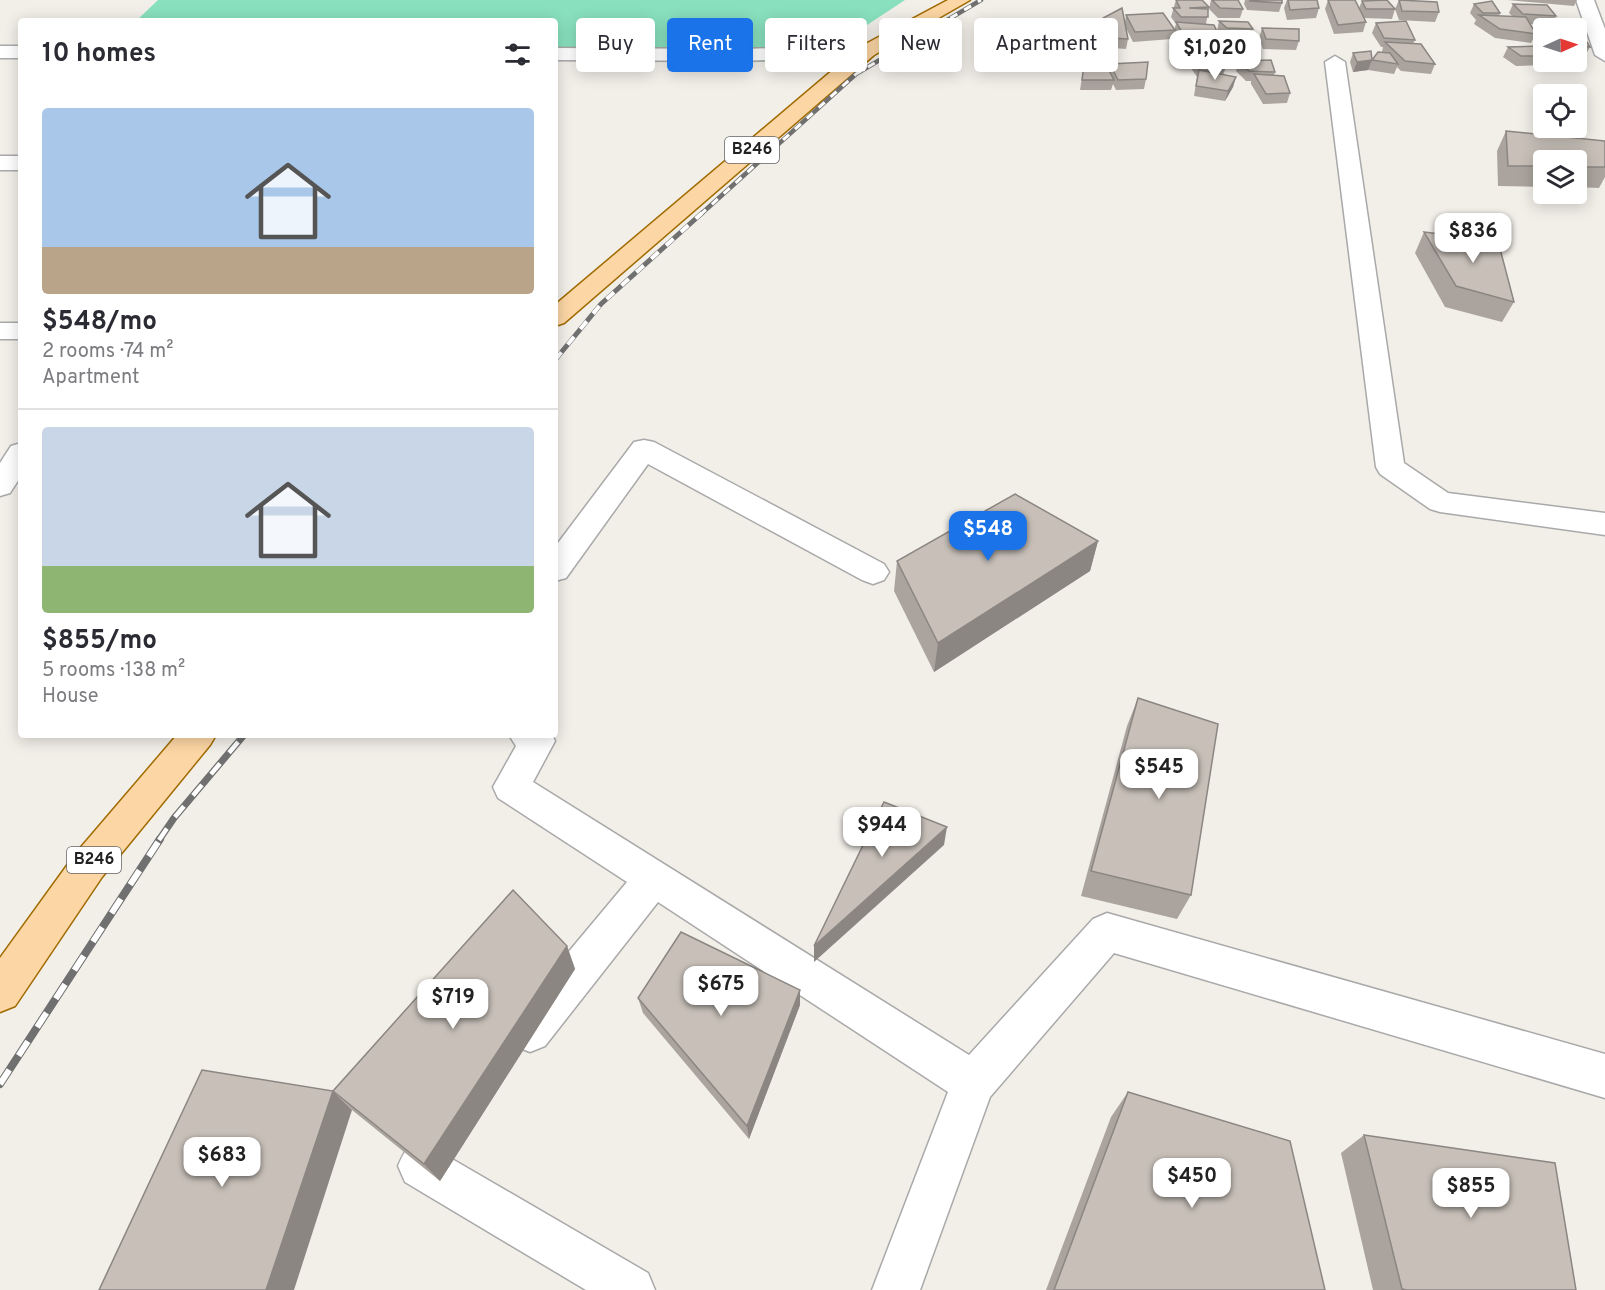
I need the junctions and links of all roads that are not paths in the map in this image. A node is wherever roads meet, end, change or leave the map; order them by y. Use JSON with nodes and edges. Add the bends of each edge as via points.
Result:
{"nodes":[{"id":1,"x":961,"y":0,"type":"edge"},
{"id":2,"x":1585,"y":0,"type":"edge"},
{"id":3,"x":867,"y":51,"type":"edge"},
{"id":4,"x":0,"y":52,"type":"edge"},
{"id":5,"x":18,"y":52,"type":"edge"},
{"id":6,"x":558,"y":54,"type":"edge"},
{"id":7,"x":765,"y":54,"type":"edge"},
{"id":8,"x":1605,"y":55,"type":"edge"},
{"id":9,"x":1335,"y":62,"type":"dead end"},
{"id":10,"x":842,"y":72,"type":"edge"},
{"id":11,"x":0,"y":163,"type":"edge"},
{"id":12,"x":18,"y":163,"type":"edge"},
{"id":13,"x":558,"y":315,"type":"edge"},
{"id":14,"x":0,"y":331,"type":"edge"},
{"id":15,"x":18,"y":331,"type":"edge"},
{"id":16,"x":18,"y":458,"type":"edge"},
{"id":17,"x":0,"y":486,"type":"edge"},
{"id":18,"x":1605,"y":524,"type":"edge"},
{"id":19,"x":558,"y":566,"type":"edge"},
{"id":20,"x":873,"y":572,"type":"dead end"},
{"id":21,"x":195,"y":738,"type":"edge"},
{"id":22,"x":532,"y":738,"type":"edge"},
{"id":23,"x":653,"y":879,"type":"junction"},
{"id":24,"x":0,"y":992,"type":"edge"},
{"id":25,"x":503,"y":1064,"type":"edge"},
{"id":26,"x":1605,"y":1077,"type":"edge"},
{"id":27,"x":973,"y":1083,"type":"junction"},
{"id":28,"x":458,"y":1120,"type":"edge"},
{"id":29,"x":631,"y":1290,"type":"edge"},
{"id":30,"x":896,"y":1290,"type":"edge"}],
"edges":[{"from":1,"to":3,"type":"main road","number":"B246"},
{"from":2,"to":8,"type":"street"},
{"from":4,"to":5,"type":"street"},
{"from":6,"to":7,"type":"street"},
{"from":9,"to":18,"type":"street","via":[[1390,467],[1440,502]]},
{"from":10,"to":13,"type":"main road","number":"B246"},
{"from":11,"to":12,"type":"street"},
{"from":14,"to":15,"type":"street"},
{"from":16,"to":17,"type":"street"},
{"from":19,"to":20,"type":"street","via":[[644,449]]},
{"from":21,"to":24,"type":"main road","number":"B246","via":[[89,865]]},
{"from":22,"to":23,"type":"street","via":[[537,741],[511,788]]},
{"from":23,"to":25,"type":"street"},
{"from":23,"to":27,"type":"street"},
{"from":26,"to":27,"type":"street","via":[[1107,932]]},
{"from":27,"to":30,"type":"street"},
{"from":28,"to":29,"type":"street","via":[[421,1166]]}]}
